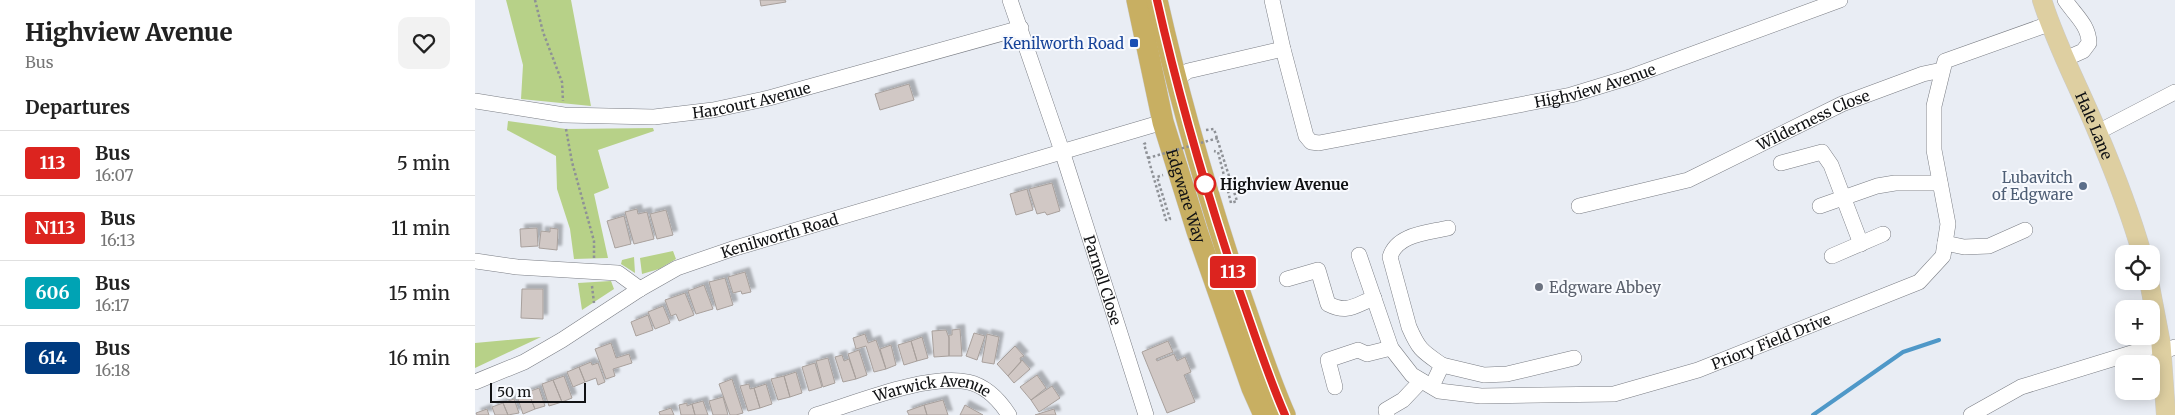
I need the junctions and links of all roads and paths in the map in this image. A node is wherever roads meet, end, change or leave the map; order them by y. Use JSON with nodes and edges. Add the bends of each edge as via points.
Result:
{"nodes":[{"id":1,"x":535,"y":0,"type":"edge"},
{"id":2,"x":1010,"y":0,"type":"edge"},
{"id":3,"x":1137,"y":0,"type":"edge"},
{"id":4,"x":1157,"y":0,"type":"edge"},
{"id":5,"x":1272,"y":0,"type":"edge"},
{"id":6,"x":1840,"y":0,"type":"edge"},
{"id":7,"x":2042,"y":0,"type":"edge"},
{"id":8,"x":2065,"y":0,"type":"edge"},
{"id":9,"x":2049,"y":24,"type":"junction"},
{"id":10,"x":1021,"y":28,"type":"junction"},
{"id":11,"x":1283,"y":49,"type":"junction"},
{"id":12,"x":2065,"y":59,"type":"junction"},
{"id":13,"x":1943,"y":70,"type":"junction"},
{"id":14,"x":1175,"y":80,"type":"junction"},
{"id":15,"x":2175,"y":92,"type":"edge"},
{"id":16,"x":475,"y":101,"type":"edge"},
{"id":17,"x":564,"y":115,"type":"junction"},
{"id":18,"x":1163,"y":122,"type":"junction"},
{"id":19,"x":1203,"y":131,"type":"dead end"},
{"id":20,"x":2098,"y":132,"type":"junction"},
{"id":21,"x":1218,"y":138,"type":"junction"},
{"id":22,"x":1151,"y":141,"type":"dead end"},
{"id":23,"x":1210,"y":150,"type":"dead end"},
{"id":24,"x":1062,"y":151,"type":"junction"},
{"id":25,"x":1148,"y":158,"type":"junction"},
{"id":26,"x":1781,"y":163,"type":"dead end"},
{"id":27,"x":1166,"y":174,"type":"dead end"},
{"id":28,"x":1940,"y":183,"type":"junction"},
{"id":29,"x":1845,"y":197,"type":"junction"},
{"id":30,"x":1579,"y":206,"type":"dead end"},
{"id":31,"x":1819,"y":206,"type":"dead end"},
{"id":32,"x":1448,"y":228,"type":"dead end"},
{"id":33,"x":2025,"y":230,"type":"dead end"},
{"id":34,"x":1883,"y":234,"type":"dead end"},
{"id":35,"x":1945,"y":243,"type":"junction"},
{"id":36,"x":1861,"y":244,"type":"junction"},
{"id":37,"x":2139,"y":245,"type":"edge"},
{"id":38,"x":1359,"y":255,"type":"dead end"},
{"id":39,"x":1832,"y":256,"type":"dead end"},
{"id":40,"x":475,"y":261,"type":"edge"},
{"id":41,"x":594,"y":271,"type":"junction"},
{"id":42,"x":1287,"y":279,"type":"dead end"},
{"id":43,"x":640,"y":289,"type":"junction"},
{"id":44,"x":2151,"y":290,"type":"edge"},
{"id":45,"x":1374,"y":298,"type":"junction"},
{"id":46,"x":597,"y":316,"type":"junction"},
{"id":47,"x":1391,"y":348,"type":"junction"},
{"id":48,"x":2166,"y":348,"type":"edge"},
{"id":49,"x":1574,"y":358,"type":"dead end"},
{"id":50,"x":1442,"y":365,"type":"junction"},
{"id":51,"x":475,"y":382,"type":"edge"},
{"id":52,"x":1427,"y":383,"type":"junction"},
{"id":53,"x":1335,"y":387,"type":"dead end"},
{"id":54,"x":2168,"y":404,"type":"edge"},
{"id":55,"x":1145,"y":411,"type":"edge"},
{"id":56,"x":816,"y":415,"type":"edge"},
{"id":57,"x":1009,"y":415,"type":"edge"},
{"id":58,"x":1264,"y":415,"type":"edge"},
{"id":59,"x":1285,"y":415,"type":"edge"},
{"id":60,"x":1387,"y":415,"type":"edge"},
{"id":61,"x":1971,"y":415,"type":"edge"}],
"edges":[{"from":1,"to":17,"type":"path","via":[[562,82]]},
{"from":2,"to":10,"type":"street","name":"Parnell Close"},
{"from":3,"to":18,"type":"highway","name":"Edgware Way"},
{"from":4,"to":14,"type":"highway","name":"Edgware Way"},
{"from":5,"to":11,"type":"street","name":"Highview Avenue"},
{"from":6,"to":11,"type":"street","name":"Highview Avenue","via":[[1630,77],[1571,95],[1319,143],[1311,142],[1306,136]]},
{"from":7,"to":9,"type":"main road","name":"Hale Lane"},
{"from":8,"to":12,"type":"street","via":[[2089,36],[2089,43],[2083,51]]},
{"from":9,"to":12,"type":"main road","name":"Hale Lane"},
{"from":9,"to":13,"type":"street","via":[[1945,61]]},
{"from":10,"to":17,"type":"street","name":"Harcourt Avenue","via":[[769,98],[713,110],[654,117]]},
{"from":10,"to":24,"type":"street","name":"Parnell Close"},
{"from":11,"to":14,"type":"street","via":[[1188,71]]},
{"from":12,"to":20,"type":"main road","name":"Hale Lane"},
{"from":13,"to":28,"type":"street","name":"Priory Field Drive","via":[[1934,106],[1934,150]]},
{"from":13,"to":30,"type":"street","name":"Wilderness Close","via":[[1923,74],[1842,104],[1688,180]]},
{"from":14,"to":59,"type":"highway","name":"Edgware Way","via":[[1215,219],[1271,384]]},
{"from":15,"to":20,"type":"street"},
{"from":16,"to":17,"type":"street","name":"Harcourt Avenue"},
{"from":17,"to":41,"type":"path","via":[[572,162],[594,241]]},
{"from":18,"to":24,"type":"street","name":"Kenilworth Road"},
{"from":18,"to":58,"type":"highway","name":"Edgware Way","via":[[1197,232]]},
{"from":19,"to":21,"type":"path","via":[[1214,129]]},
{"from":20,"to":37,"type":"main road","name":"Hale Lane"},
{"from":21,"to":23,"type":"path","via":[[1237,201],[1231,203],[1219,154]]},
{"from":21,"to":25,"type":"path","bridge":true},
{"from":22,"to":25,"type":"path","via":[[1143,144]]},
{"from":24,"to":43,"type":"street","name":"Kenilworth Road","via":[[732,249],[677,268]]},
{"from":24,"to":55,"type":"street","name":"Parnell Close"},
{"from":25,"to":27,"type":"path","via":[[1166,220],[1170,219],[1157,177]]},
{"from":26,"to":29,"type":"street","via":[[1822,152]]},
{"from":28,"to":29,"type":"street","via":[[1895,183]]},
{"from":28,"to":35,"type":"street","name":"Priory Field Drive","via":[[1948,224]]},
{"from":29,"to":31,"type":"street"},
{"from":29,"to":36,"type":"street"},
{"from":32,"to":50,"type":"street","via":[[1399,242],[1390,257],[1414,338],[1421,350]]},
{"from":33,"to":35,"type":"street","via":[[1989,246],[1964,247]]},
{"from":34,"to":36,"type":"street"},
{"from":35,"to":52,"type":"street","name":"Priory Field Drive","via":[[1943,256],[1919,282],[1698,370],[1614,394],[1481,396],[1439,391]]},
{"from":36,"to":39,"type":"street"},
{"from":38,"to":45,"type":"street","name":"Priory Field Drive"},
{"from":40,"to":41,"type":"street"},
{"from":41,"to":43,"type":"street","via":[[618,272]]},
{"from":41,"to":46,"type":"path","via":[[593,302]]},
{"from":42,"to":45,"type":"street","via":[[1318,270],[1328,304],[1338,309],[1348,310]]},
{"from":43,"to":46,"type":"street","name":"Kenilworth Road"},
{"from":44,"to":48,"type":"main road"},
{"from":45,"to":47,"type":"street","name":"Priory Field Drive"},
{"from":46,"to":51,"type":"street","name":"Kenilworth Road","via":[[524,362]]},
{"from":47,"to":52,"type":"street","name":"Priory Field Drive","via":[[1412,375]]},
{"from":47,"to":53,"type":"street","via":[[1367,354],[1358,350],[1327,360]]},
{"from":48,"to":54,"type":"main road"},
{"from":48,"to":61,"type":"street","via":[[2021,386]]},
{"from":49,"to":50,"type":"street","via":[[1507,374],[1485,375]]},
{"from":50,"to":52,"type":"street"},
{"from":52,"to":60,"type":"street","via":[[1386,410]]},
{"from":56,"to":57,"type":"street","name":"Warwick Avenue","via":[[941,380],[970,382],[998,399]]}]}
